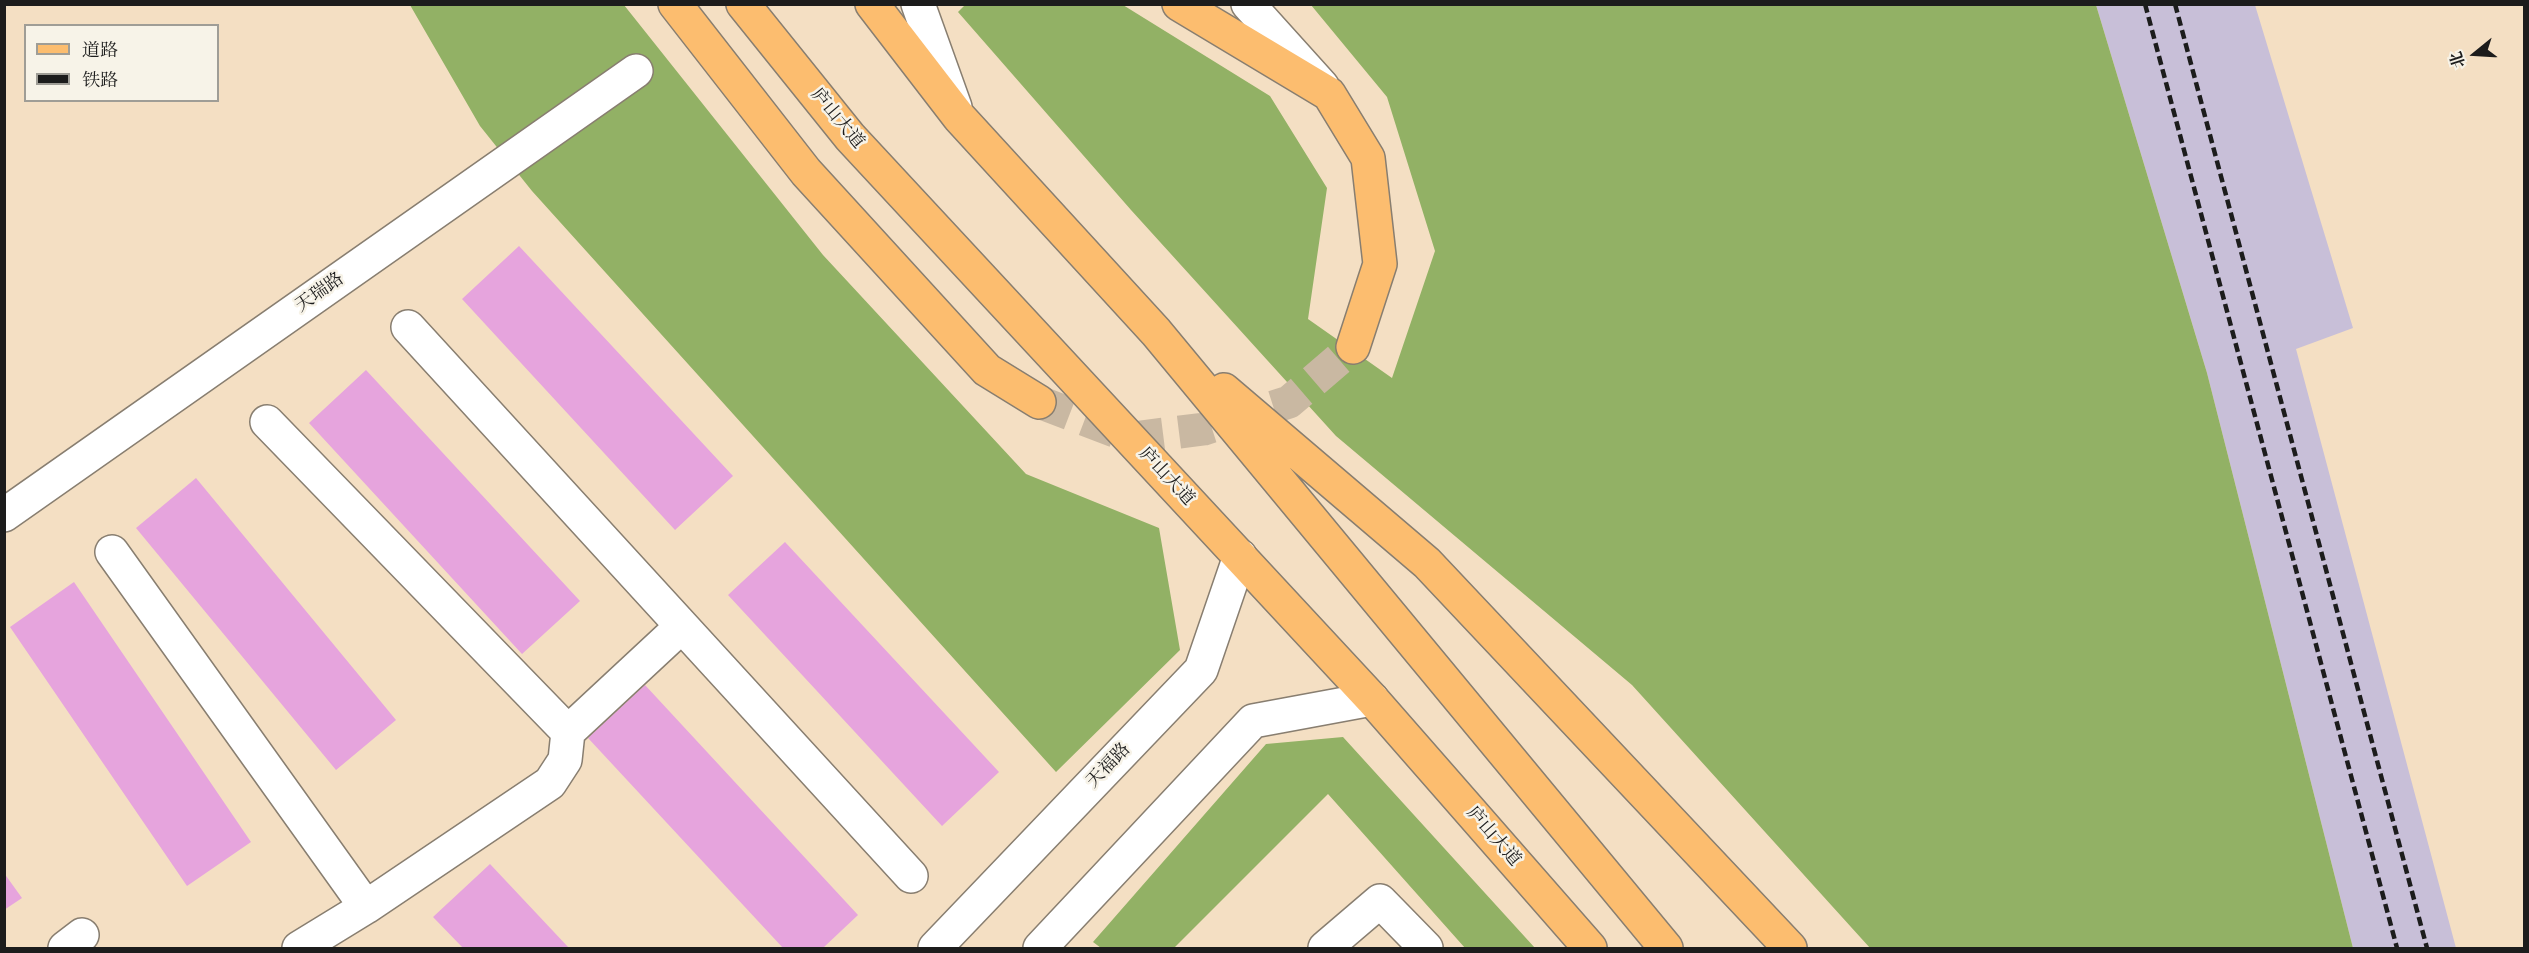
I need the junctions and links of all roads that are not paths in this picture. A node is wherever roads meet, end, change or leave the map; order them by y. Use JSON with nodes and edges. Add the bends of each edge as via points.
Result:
{"nodes":[{"id":1,"x":675,"y":4,"type":"edge"},
{"id":2,"x":743,"y":4,"type":"edge"},
{"id":3,"x":872,"y":4,"type":"edge"},
{"id":4,"x":918,"y":4,"type":"edge"},
{"id":5,"x":1179,"y":4,"type":"edge"},
{"id":6,"x":1248,"y":4,"type":"edge"},
{"id":7,"x":636,"y":71,"type":"dead end"},
{"id":8,"x":1329,"y":94,"type":"junction"},
{"id":9,"x":959,"y":117,"type":"junction"},
{"id":10,"x":408,"y":327,"type":"dead end"},
{"id":11,"x":1156,"y":332,"type":"junction"},
{"id":12,"x":1353,"y":347,"type":"tunnel mouth"},
{"id":13,"x":1039,"y":402,"type":"tunnel mouth"},
{"id":14,"x":267,"y":422,"type":"dead end"},
{"id":15,"x":4,"y":515,"type":"edge"},
{"id":16,"x":112,"y":552,"type":"dead end"},
{"id":17,"x":1240,"y":556,"type":"junction"},
{"id":18,"x":682,"y":626,"type":"junction"},
{"id":19,"x":1372,"y":699,"type":"junction"},
{"id":20,"x":568,"y":732,"type":"junction"},
{"id":21,"x":911,"y":876,"type":"dead end"},
{"id":22,"x":366,"y":907,"type":"junction"},
{"id":23,"x":1049,"y":945,"type":"edge"},
{"id":24,"x":299,"y":948,"type":"edge"},
{"id":25,"x":935,"y":948,"type":"edge"},
{"id":26,"x":1325,"y":948,"type":"edge"},
{"id":27,"x":1426,"y":948,"type":"edge"},
{"id":28,"x":1590,"y":948,"type":"edge"},
{"id":29,"x":1666,"y":948,"type":"edge"},
{"id":30,"x":1790,"y":948,"type":"edge"}],
"edges":[{"from":1,"to":13,"type":"main road","via":[[806,172],[987,370]]},
{"from":2,"to":17,"type":"main road","name":"庐山大道","via":[[850,137]]},
{"from":3,"to":9,"type":"main road"},
{"from":4,"to":9,"type":"street"},
{"from":5,"to":8,"type":"main road"},
{"from":6,"to":8,"type":"street"},
{"from":7,"to":15,"type":"street","name":"天瑞路"},
{"from":8,"to":12,"type":"main road","via":[[1368,158],[1380,264]]},
{"from":9,"to":11,"type":"main road"},
{"from":10,"to":18,"type":"street"},
{"from":11,"to":29,"type":"main road"},
{"from":11,"to":30,"type":"main road","via":[[1427,563]]},
{"from":14,"to":20,"type":"street"},
{"from":16,"to":22,"type":"street"},
{"from":17,"to":19,"type":"main road","name":"庐山大道"},
{"from":17,"to":25,"type":"street","name":"天福路","via":[[1201,670]]},
{"from":18,"to":20,"type":"street"},
{"from":18,"to":21,"type":"street"},
{"from":19,"to":23,"type":"street","via":[[1252,721]]},
{"from":19,"to":28,"type":"main road","name":"庐山大道"},
{"from":20,"to":22,"type":"street","via":[[565,760],[550,783]]},
{"from":22,"to":24,"type":"street"},
{"from":26,"to":27,"type":"street","via":[[1380,901]]}]}
